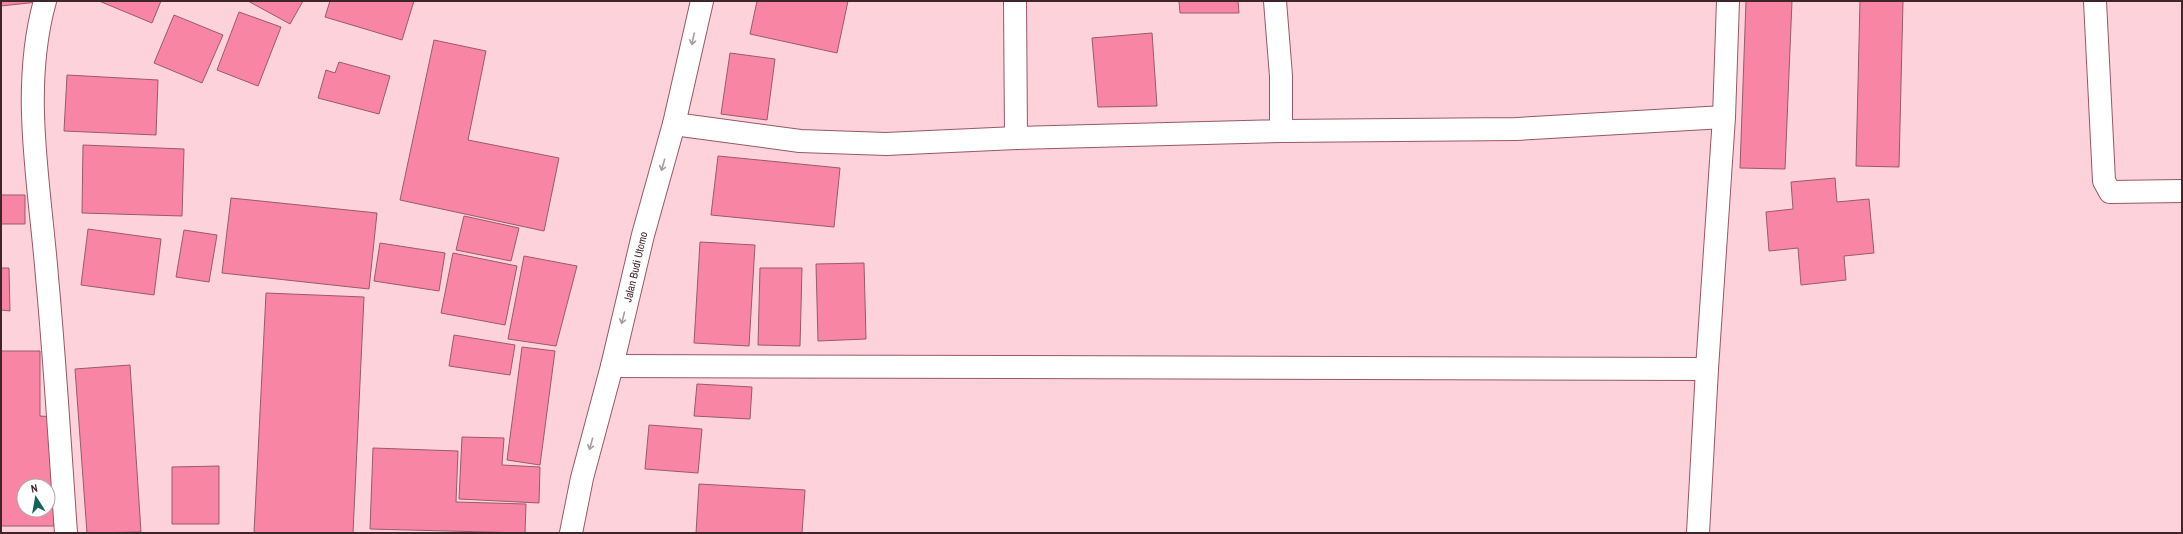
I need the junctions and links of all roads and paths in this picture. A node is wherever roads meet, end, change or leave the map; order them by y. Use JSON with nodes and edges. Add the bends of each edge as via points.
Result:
{"nodes":[{"id":1,"x":45,"y":1,"type":"edge"},
{"id":2,"x":702,"y":1,"type":"edge"},
{"id":3,"x":1015,"y":1,"type":"edge"},
{"id":4,"x":1275,"y":1,"type":"edge"},
{"id":5,"x":1728,"y":1,"type":"edge"},
{"id":6,"x":2095,"y":1,"type":"edge"},
{"id":7,"x":1724,"y":118,"type":"junction"},
{"id":8,"x":674,"y":124,"type":"junction"},
{"id":9,"x":1281,"y":131,"type":"junction"},
{"id":10,"x":1016,"y":138,"type":"junction"},
{"id":11,"x":2182,"y":191,"type":"edge"},
{"id":12,"x":612,"y":366,"type":"junction"},
{"id":13,"x":1707,"y":369,"type":"junction"},
{"id":14,"x":66,"y":533,"type":"edge"},
{"id":15,"x":571,"y":533,"type":"edge"},
{"id":16,"x":1698,"y":533,"type":"edge"}],
"edges":[{"from":1,"to":14,"type":"street","via":[[37,31],[33,124]]},
{"from":2,"to":8,"type":"street","name":"Jalan Budi Utomo","one_way":true},
{"from":3,"to":10,"type":"street"},
{"from":4,"to":9,"type":"street","via":[[1281,76]]},
{"from":5,"to":7,"type":"street"},
{"from":6,"to":11,"type":"street","via":[[2104,182],[2110,192]]},
{"from":7,"to":9,"type":"street","via":[[1516,129]]},
{"from":7,"to":13,"type":"street"},
{"from":8,"to":10,"type":"street","via":[[800,142],[886,144]]},
{"from":8,"to":12,"type":"street","name":"Jalan Budi Utomo","one_way":true,"via":[[643,235]]},
{"from":9,"to":10,"type":"street"},
{"from":12,"to":13,"type":"street"},
{"from":12,"to":15,"type":"street","name":"Jalan Budi Utomo","one_way":true,"via":[[582,478]]},
{"from":13,"to":16,"type":"street"}]}
